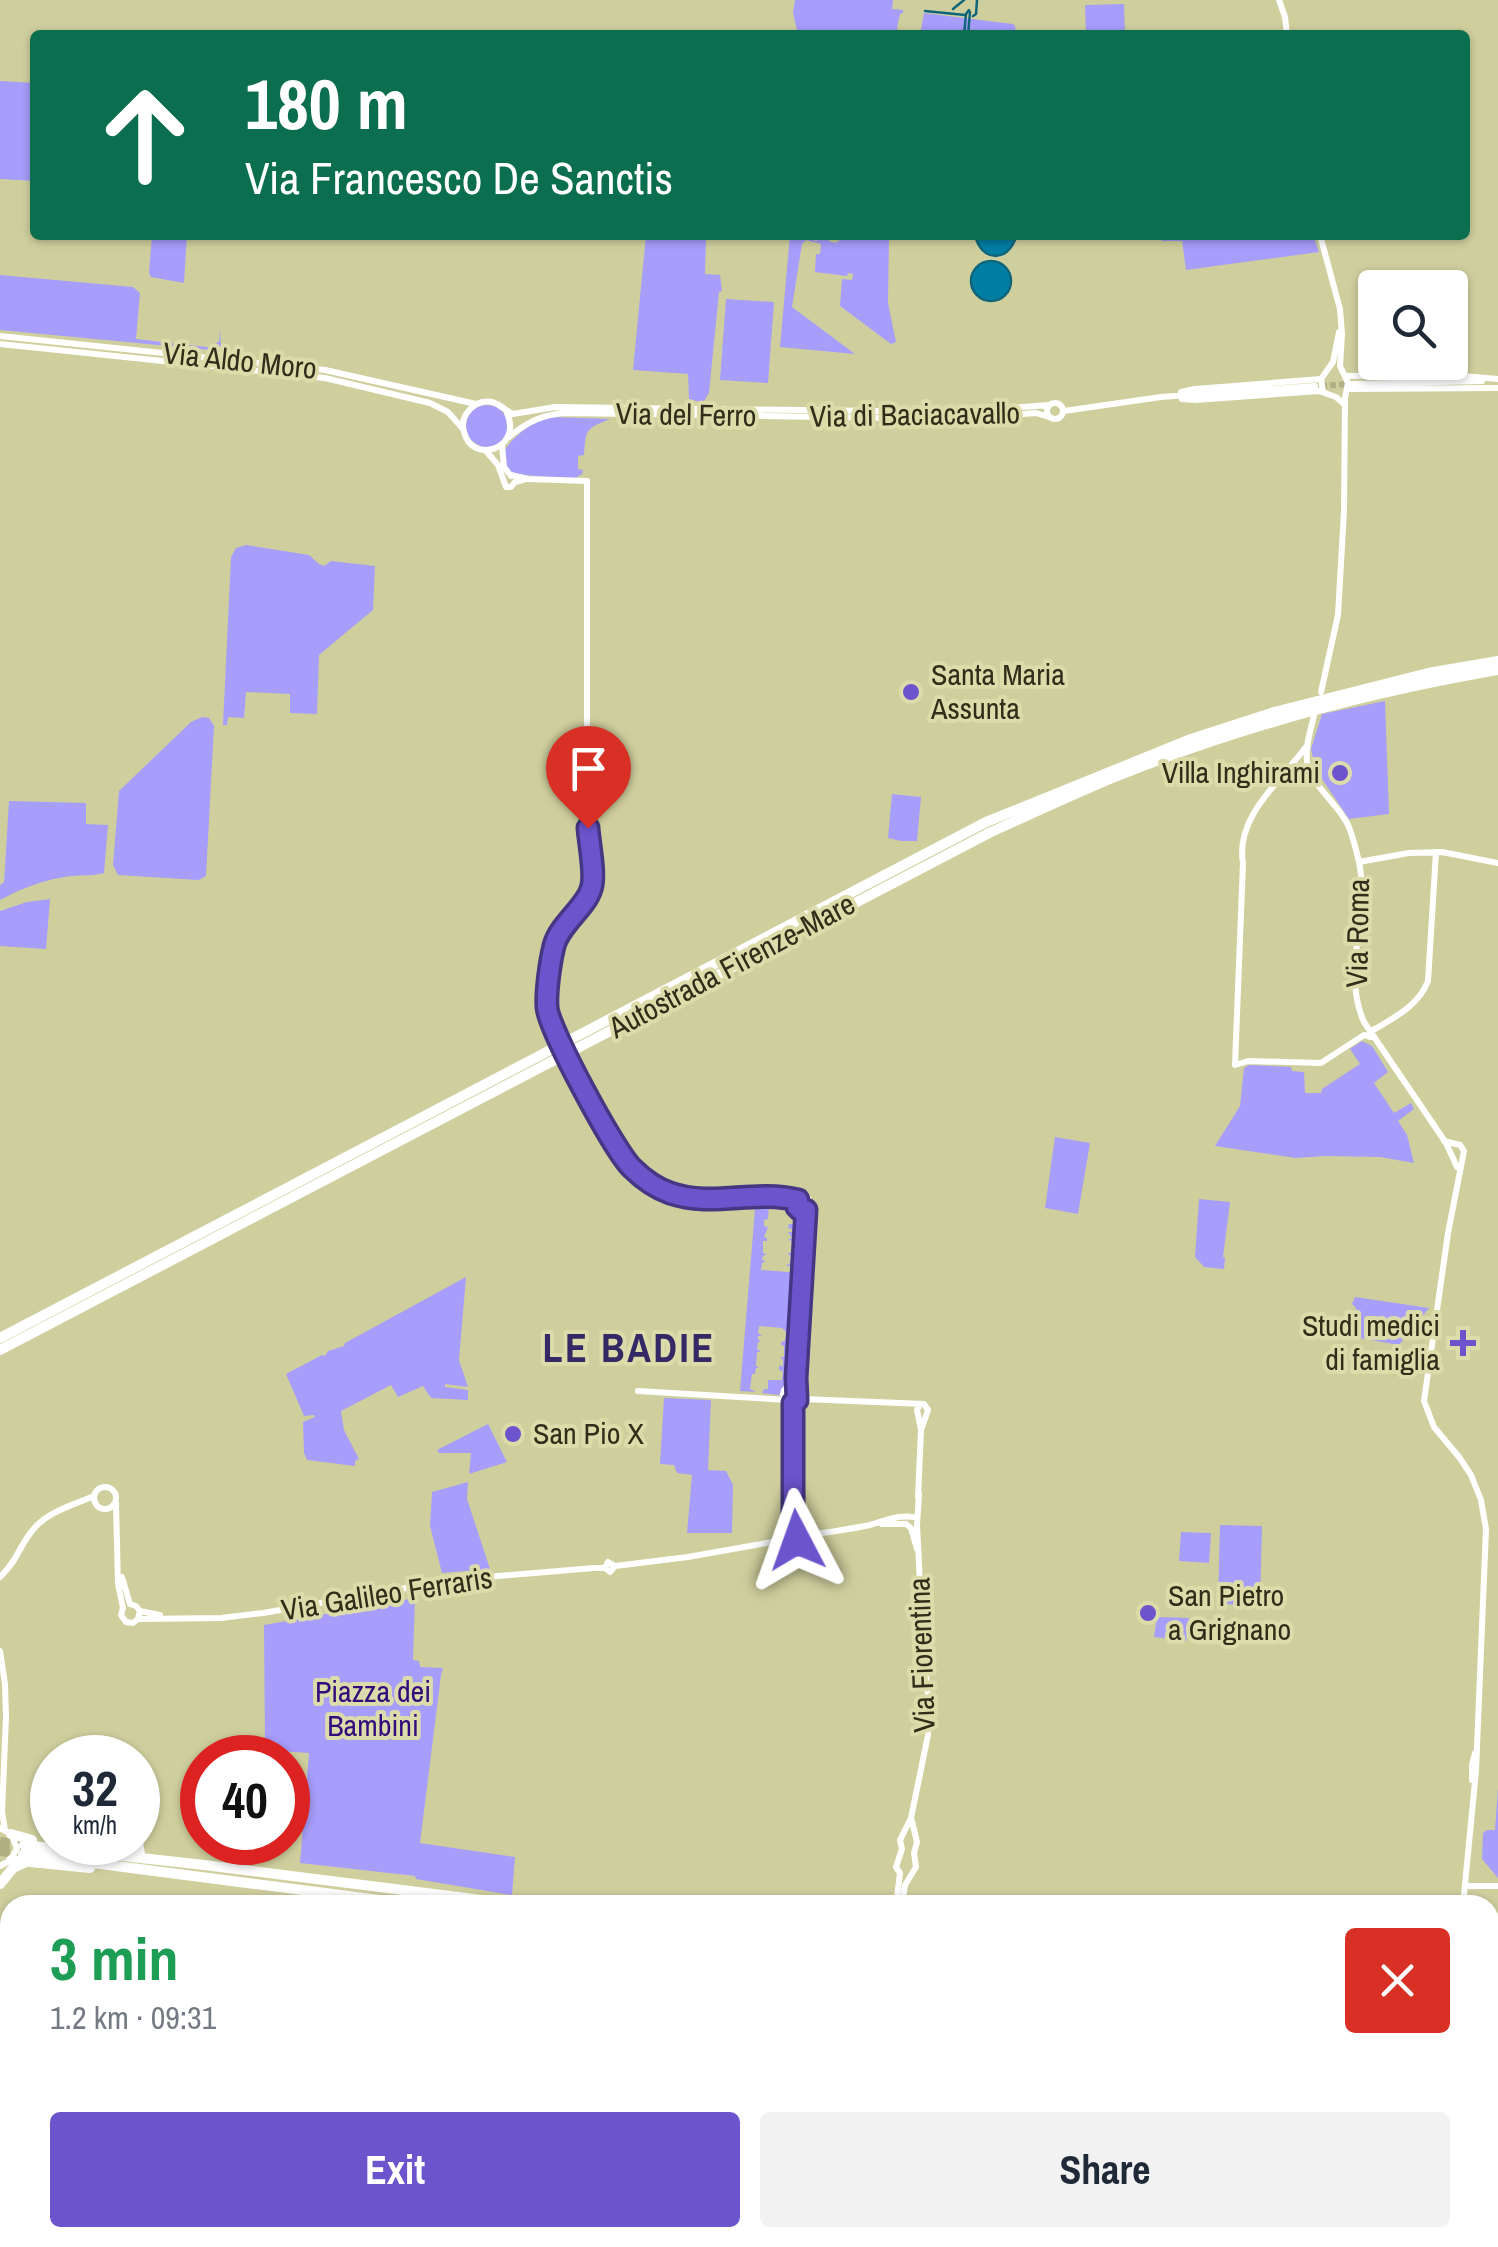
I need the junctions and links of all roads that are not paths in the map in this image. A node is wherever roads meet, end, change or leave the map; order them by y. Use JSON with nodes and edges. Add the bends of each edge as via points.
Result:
{"nodes":[{"id":1,"x":1279,"y":0,"type":"edge"},
{"id":2,"x":1287,"y":30,"type":"edge"},
{"id":3,"x":1321,"y":240,"type":"edge"},
{"id":4,"x":1341,"y":321,"type":"junction"},
{"id":5,"x":0,"y":336,"type":"edge"},
{"id":6,"x":0,"y":344,"type":"edge"},
{"id":7,"x":1344,"y":374,"type":"junction"},
{"id":8,"x":1324,"y":375,"type":"junction"},
{"id":9,"x":1498,"y":383,"type":"edge"},
{"id":10,"x":1348,"y":388,"type":"junction"},
{"id":11,"x":1319,"y":389,"type":"junction"},
{"id":12,"x":1336,"y":397,"type":"junction"},
{"id":13,"x":1160,"y":398,"type":"junction"},
{"id":14,"x":476,"y":404,"type":"junction"},
{"id":15,"x":1049,"y":405,"type":"junction"},
{"id":16,"x":615,"y":407,"type":"joint"},
{"id":17,"x":1346,"y":409,"type":"junction"},
{"id":18,"x":1064,"y":410,"type":"junction"},
{"id":19,"x":782,"y":412,"type":"junction"},
{"id":20,"x":507,"y":414,"type":"junction"},
{"id":21,"x":1049,"y":417,"type":"junction"},
{"id":22,"x":463,"y":429,"type":"junction"},
{"id":23,"x":508,"y":438,"type":"junction"},
{"id":24,"x":502,"y":445,"type":"junction"},
{"id":25,"x":485,"y":450,"type":"junction"},
{"id":26,"x":512,"y":479,"type":"junction"},
{"id":27,"x":1498,"y":661,"type":"edge"},
{"id":28,"x":1498,"y":670,"type":"edge"},
{"id":29,"x":1321,"y":692,"type":"dead end"},
{"id":30,"x":1314,"y":715,"type":"dead end"},
{"id":31,"x":1308,"y":743,"type":"junction"},
{"id":32,"x":1288,"y":767,"type":"junction"},
{"id":33,"x":1310,"y":772,"type":"junction"},
{"id":34,"x":1436,"y":852,"type":"junction"},
{"id":35,"x":1359,"y":862,"type":"junction"},
{"id":36,"x":1498,"y":863,"type":"edge"},
{"id":37,"x":1367,"y":1033,"type":"junction"},
{"id":38,"x":797,"y":1201,"type":"junction"},
{"id":39,"x":805,"y":1213,"type":"junction"},
{"id":40,"x":0,"y":1338,"type":"edge"},
{"id":41,"x":0,"y":1350,"type":"edge"},
{"id":42,"x":638,"y":1391,"type":"dead end"},
{"id":43,"x":793,"y":1397,"type":"junction"},
{"id":44,"x":94,"y":1496,"type":"junction"},
{"id":45,"x":116,"y":1503,"type":"junction"},
{"id":46,"x":73,"y":1506,"type":"junction"},
{"id":47,"x":101,"y":1508,"type":"junction"},
{"id":48,"x":912,"y":1521,"type":"junction"},
{"id":49,"x":117,"y":1526,"type":"junction"},
{"id":50,"x":793,"y":1537,"type":"junction"},
{"id":51,"x":0,"y":1574,"type":"edge"},
{"id":52,"x":126,"y":1606,"type":"junction"},
{"id":53,"x":139,"y":1615,"type":"junction"},
{"id":54,"x":0,"y":1651,"type":"edge"},
{"id":55,"x":911,"y":1818,"type":"junction"},
{"id":56,"x":5,"y":1831,"type":"edge"},
{"id":57,"x":915,"y":1835,"type":"junction"},
{"id":58,"x":904,"y":1836,"type":"junction"},
{"id":59,"x":30,"y":1839,"type":"edge"},
{"id":60,"x":26,"y":1854,"type":"junction"},
{"id":61,"x":30,"y":1854,"type":"edge"},
{"id":62,"x":160,"y":1857,"type":"edge"},
{"id":63,"x":5,"y":1863,"type":"edge"},
{"id":64,"x":900,"y":1874,"type":"junction"},
{"id":65,"x":910,"y":1874,"type":"junction"},
{"id":66,"x":1468,"y":1881,"type":"junction"},
{"id":67,"x":0,"y":1884,"type":"edge"},
{"id":68,"x":1498,"y":1886,"type":"edge"},
{"id":69,"x":337,"y":1895,"type":"edge"},
{"id":70,"x":446,"y":1895,"type":"edge"},
{"id":71,"x":899,"y":1895,"type":"edge"},
{"id":72,"x":903,"y":1895,"type":"edge"},
{"id":73,"x":1465,"y":1895,"type":"edge"}],
"edges":[{"from":1,"to":2,"type":"street"},
{"from":3,"to":4,"type":"street"},
{"from":4,"to":7,"type":"street"},
{"from":4,"to":8,"type":"street"},
{"from":5,"to":14,"type":"street","name":"Via Aldo Moro","via":[[325,370]]},
{"from":6,"to":22,"type":"street","name":"Via Aldo Moro","via":[[325,378],[430,403]]},
{"from":7,"to":8,"type":"street"},
{"from":7,"to":9,"type":"street","via":[[1451,375]]},
{"from":7,"to":10,"type":"street"},
{"from":8,"to":11,"type":"street"},
{"from":8,"to":13,"type":"street"},
{"from":9,"to":10,"type":"street"},
{"from":9,"to":10,"type":"street"},
{"from":10,"to":12,"type":"street"},
{"from":10,"to":17,"type":"street"},
{"from":11,"to":12,"type":"street"},
{"from":11,"to":13,"type":"street"},
{"from":12,"to":17,"type":"street"},
{"from":13,"to":18,"type":"street","name":"Via di Baciacavallo"},
{"from":14,"to":20,"type":"street","name":"Via Aldo Moro","via":[[492,402]]},
{"from":14,"to":22,"type":"street"},
{"from":15,"to":18,"type":"street","name":"Via di Baciacavallo","via":[[1059,403]]},
{"from":15,"to":19,"type":"street","name":"Via di Baciacavallo"},
{"from":15,"to":21,"type":"street","name":"Via di Baciacavallo"},
{"from":16,"to":19,"type":"street","name":"Via del Ferro"},
{"from":16,"to":20,"type":"street","name":"Via Aldo Moro"},
{"from":17,"to":29,"type":"street","via":[[1338,615]]},
{"from":18,"to":21,"type":"street","name":"Via di Baciacavallo","via":[[1055,420]]},
{"from":19,"to":21,"type":"street","name":"Via di Baciacavallo"},
{"from":19,"to":23,"type":"street","name":"Via del Ferro","via":[[548,414]]},
{"from":20,"to":23,"type":"street"},
{"from":22,"to":25,"type":"street","name":"Via Aldo Moro","via":[[470,443]]},
{"from":23,"to":24,"type":"street"},
{"from":24,"to":25,"type":"street"},
{"from":24,"to":26,"type":"street"},
{"from":25,"to":26,"type":"street","name":"Via Aldo Moro","via":[[506,487]]},
{"from":26,"to":38,"type":"street","via":[[587,481],[591,889],[554,947],[547,1007],[555,1032],[621,1156],[654,1185],[698,1199],[757,1194]]},
{"from":27,"to":40,"type":"highway","name":"Autostrada Firenze-Mare","via":[[1274,712],[986,822]]},
{"from":28,"to":41,"type":"highway","name":"Autostrada Firenze-Mare","via":[[1362,697],[1266,725],[1110,779],[991,832]]},
{"from":30,"to":31,"type":"street"},
{"from":31,"to":32,"type":"street"},
{"from":31,"to":33,"type":"street"},
{"from":32,"to":33,"type":"street"},
{"from":32,"to":37,"type":"street","via":[[1249,824],[1241,848],[1236,1065],[1322,1064]]},
{"from":33,"to":35,"type":"street","name":"Via Roma","via":[[1348,824]]},
{"from":34,"to":35,"type":"street"},
{"from":34,"to":36,"type":"street"},
{"from":34,"to":37,"type":"street","via":[[1428,981],[1412,1006]]},
{"from":35,"to":37,"type":"street","name":"Via Roma","via":[[1354,987]]},
{"from":37,"to":66,"type":"street","name":"Via Roma","via":[[1455,1153],[1457,1178],[1424,1401],[1434,1427],[1471,1476],[1486,1528]]},
{"from":38,"to":39,"type":"street"},
{"from":38,"to":39,"type":"street","via":[[809,1200]]},
{"from":39,"to":43,"type":"street"},
{"from":42,"to":43,"type":"street"},
{"from":43,"to":48,"type":"street","name":"Via Fiorentina","via":[[906,1404],[920,1411]]},
{"from":43,"to":50,"type":"street"},
{"from":44,"to":45,"type":"street","via":[[108,1486]]},
{"from":44,"to":46,"type":"street"},
{"from":44,"to":47,"type":"street"},
{"from":45,"to":47,"type":"street"},
{"from":45,"to":49,"type":"street"},
{"from":46,"to":47,"type":"street"},
{"from":46,"to":51,"type":"street","via":[[31,1531]]},
{"from":47,"to":49,"type":"street"},
{"from":48,"to":50,"type":"street","name":"Via Galileo Ferraris"},
{"from":48,"to":55,"type":"street","name":"Via Fiorentina","via":[[928,1735]]},
{"from":49,"to":52,"type":"street"},
{"from":50,"to":53,"type":"street","name":"Via Galileo Ferraris","via":[[610,1572],[465,1578],[216,1618]]},
{"from":52,"to":53,"type":"street","via":[[136,1606]]},
{"from":52,"to":53,"type":"street","via":[[126,1622]]},
{"from":54,"to":56,"type":"street"},
{"from":55,"to":57,"type":"street","name":"Via Fiorentina"},
{"from":55,"to":58,"type":"street","name":"Via Fiorentina"},
{"from":56,"to":59,"type":"highway"},
{"from":56,"to":63,"type":"street","via":[[16,1848]]},
{"from":57,"to":58,"type":"street"},
{"from":57,"to":65,"type":"street","name":"Via Fiorentina","via":[[916,1868]]},
{"from":58,"to":64,"type":"street","name":"Via Fiorentina"},
{"from":60,"to":61,"type":"highway"},
{"from":60,"to":63,"type":"highway"},
{"from":60,"to":67,"type":"highway"},
{"from":60,"to":69,"type":"highway"},
{"from":62,"to":70,"type":"highway"},
{"from":63,"to":67,"type":"street"},
{"from":64,"to":65,"type":"street"},
{"from":64,"to":71,"type":"street","name":"Via Fiorentina"},
{"from":65,"to":72,"type":"street","name":"Via Fiorentina"},
{"from":66,"to":68,"type":"street"},
{"from":66,"to":73,"type":"street","name":"Via Roma"}]}
